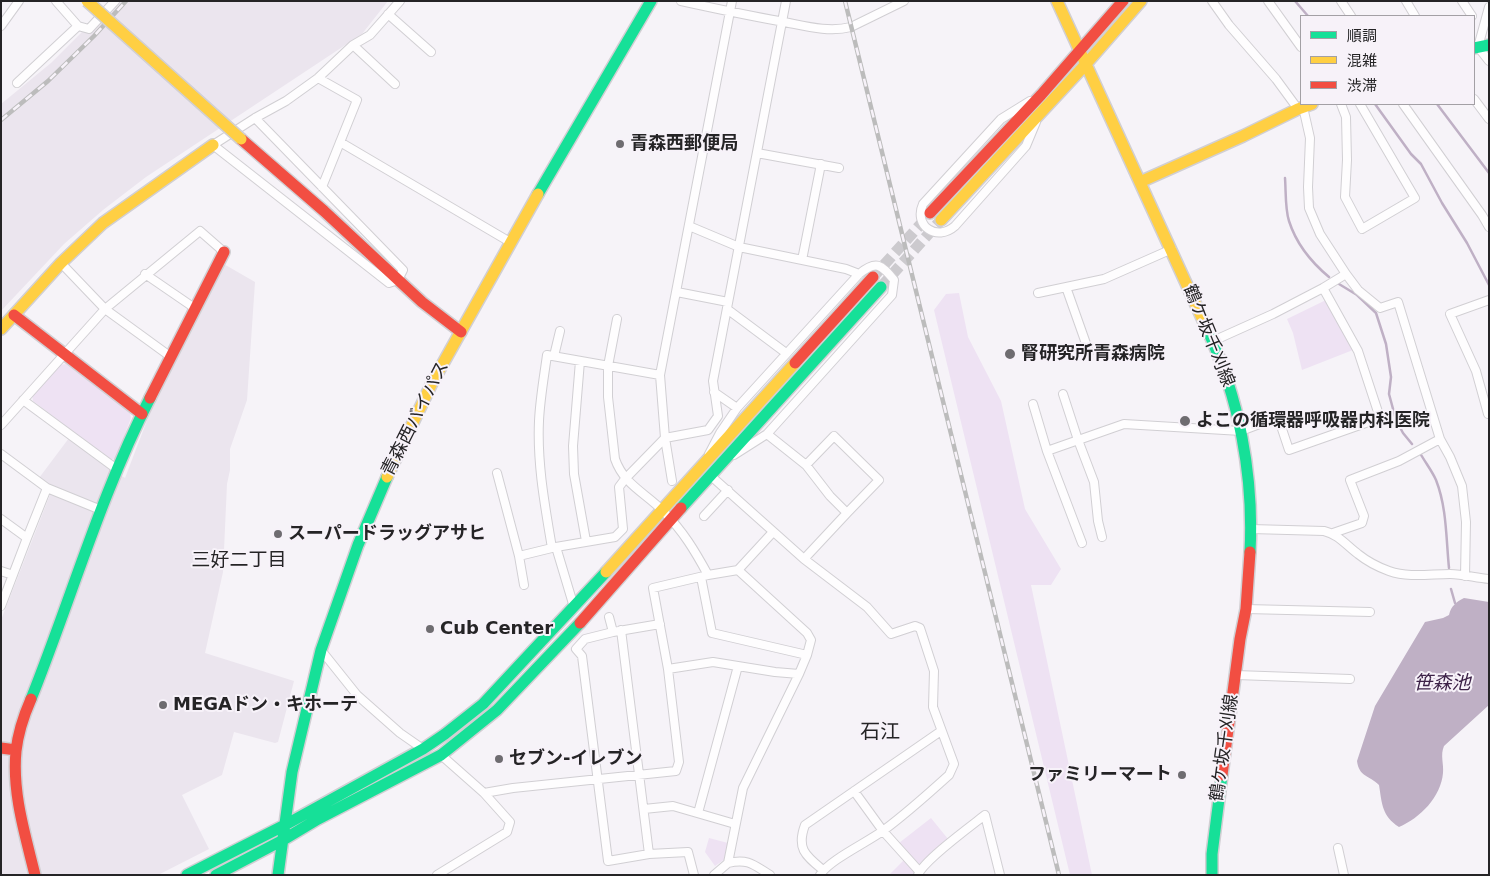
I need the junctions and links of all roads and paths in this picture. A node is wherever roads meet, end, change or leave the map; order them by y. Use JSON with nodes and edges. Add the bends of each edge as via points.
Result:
{"nodes":[{"id":1,"x":19,"y":1,"type":"edge"},
{"id":2,"x":56,"y":1,"type":"edge"},
{"id":3,"x":87,"y":1,"type":"edge"},
{"id":4,"x":115,"y":1,"type":"edge"},
{"id":5,"x":400,"y":1,"type":"edge"},
{"id":6,"x":651,"y":1,"type":"edge"},
{"id":7,"x":681,"y":1,"type":"edge"},
{"id":8,"x":732,"y":1,"type":"edge"},
{"id":9,"x":786,"y":1,"type":"edge"},
{"id":10,"x":904,"y":1,"type":"edge"},
{"id":11,"x":1057,"y":1,"type":"edge"},
{"id":12,"x":1123,"y":1,"type":"edge"},
{"id":13,"x":1142,"y":1,"type":"edge"},
{"id":14,"x":1212,"y":1,"type":"edge"},
{"id":15,"x":1268,"y":1,"type":"edge"},
{"id":16,"x":1341,"y":1,"type":"edge"},
{"id":17,"x":1406,"y":1,"type":"edge"},
{"id":18,"x":1462,"y":1,"type":"edge"},
{"id":19,"x":1489,"y":7,"type":"edge"},
{"id":20,"x":730,"y":12,"type":"junction"},
{"id":21,"x":388,"y":14,"type":"junction"},
{"id":22,"x":1350,"y":15,"type":"edge"},
{"id":23,"x":1414,"y":15,"type":"edge"},
{"id":24,"x":1472,"y":15,"type":"edge"},
{"id":25,"x":1475,"y":20,"type":"edge"},
{"id":26,"x":782,"y":22,"type":"junction"},
{"id":27,"x":1,"y":26,"type":"edge"},
{"id":28,"x":78,"y":26,"type":"junction"},
{"id":29,"x":1482,"y":31,"type":"junction"},
{"id":30,"x":353,"y":45,"type":"junction"},
{"id":31,"x":1300,"y":46,"type":"edge"},
{"id":32,"x":1480,"y":46,"type":"edge"},
{"id":33,"x":1080,"y":48,"type":"junction"},
{"id":34,"x":431,"y":52,"type":"dead end"},
{"id":35,"x":1489,"y":61,"type":"edge"},
{"id":36,"x":1086,"y":64,"type":"junction"},
{"id":37,"x":318,"y":78,"type":"junction"},
{"id":38,"x":17,"y":83,"type":"dead end"},
{"id":39,"x":396,"y":84,"type":"dead end"},
{"id":40,"x":1041,"y":95,"type":"junction"},
{"id":41,"x":1475,"y":99,"type":"edge"},
{"id":42,"x":1300,"y":103,"type":"edge"},
{"id":43,"x":1340,"y":105,"type":"edge"},
{"id":44,"x":1361,"y":105,"type":"edge"},
{"id":45,"x":1404,"y":105,"type":"edge"},
{"id":46,"x":1304,"y":107,"type":"edge"},
{"id":47,"x":1040,"y":113,"type":"junction"},
{"id":48,"x":255,"y":118,"type":"junction"},
{"id":49,"x":1489,"y":119,"type":"edge"},
{"id":50,"x":340,"y":142,"type":"junction"},
{"id":51,"x":213,"y":145,"type":"junction"},
{"id":52,"x":757,"y":153,"type":"junction"},
{"id":53,"x":821,"y":164,"type":"junction"},
{"id":54,"x":840,"y":168,"type":"dead end"},
{"id":55,"x":1140,"y":182,"type":"junction"},
{"id":56,"x":322,"y":187,"type":"junction"},
{"id":57,"x":930,"y":213,"type":"tunnel mouth"},
{"id":58,"x":941,"y":220,"type":"tunnel mouth"},
{"id":59,"x":689,"y":226,"type":"junction"},
{"id":60,"x":1489,"y":227,"type":"edge"},
{"id":61,"x":510,"y":242,"type":"junction"},
{"id":62,"x":739,"y":247,"type":"junction"},
{"id":63,"x":1172,"y":249,"type":"junction"},
{"id":64,"x":224,"y":252,"type":"joint"},
{"id":65,"x":802,"y":260,"type":"junction"},
{"id":66,"x":61,"y":263,"type":"junction"},
{"id":67,"x":145,"y":274,"type":"junction"},
{"id":68,"x":859,"y":274,"type":"junction"},
{"id":69,"x":1346,"y":274,"type":"junction"},
{"id":70,"x":873,"y":277,"type":"tunnel mouth"},
{"id":71,"x":398,"y":280,"type":"junction"},
{"id":72,"x":881,"y":287,"type":"tunnel mouth"},
{"id":73,"x":1066,"y":287,"type":"junction"},
{"id":74,"x":1323,"y":288,"type":"junction"},
{"id":75,"x":676,"y":292,"type":"junction"},
{"id":76,"x":1038,"y":293,"type":"dead end"},
{"id":77,"x":1489,"y":300,"type":"edge"},
{"id":78,"x":728,"y":305,"type":"junction"},
{"id":79,"x":105,"y":308,"type":"junction"},
{"id":80,"x":196,"y":309,"type":"junction"},
{"id":81,"x":14,"y":315,"type":"junction"},
{"id":82,"x":617,"y":319,"type":"dead end"},
{"id":83,"x":1,"y":329,"type":"edge"},
{"id":84,"x":560,"y":331,"type":"dead end"},
{"id":85,"x":461,"y":332,"type":"junction"},
{"id":86,"x":1213,"y":341,"type":"junction"},
{"id":87,"x":1089,"y":352,"type":"dead end"},
{"id":88,"x":786,"y":353,"type":"junction"},
{"id":89,"x":64,"y":354,"type":"junction"},
{"id":90,"x":554,"y":356,"type":"junction"},
{"id":91,"x":171,"y":357,"type":"junction"},
{"id":92,"x":580,"y":361,"type":"junction"},
{"id":93,"x":608,"y":366,"type":"junction"},
{"id":94,"x":660,"y":375,"type":"junction"},
{"id":95,"x":714,"y":392,"type":"junction"},
{"id":96,"x":1063,"y":394,"type":"dead end"},
{"id":97,"x":23,"y":400,"type":"junction"},
{"id":98,"x":1033,"y":404,"type":"dead end"},
{"id":99,"x":737,"y":408,"type":"junction"},
{"id":100,"x":142,"y":414,"type":"junction"},
{"id":101,"x":1488,"y":415,"type":"edge"},
{"id":102,"x":1,"y":425,"type":"edge"},
{"id":103,"x":1241,"y":431,"type":"junction"},
{"id":104,"x":767,"y":434,"type":"junction"},
{"id":105,"x":665,"y":438,"type":"junction"},
{"id":106,"x":1440,"y":439,"type":"junction"},
{"id":107,"x":1078,"y":440,"type":"junction"},
{"id":108,"x":1047,"y":451,"type":"junction"},
{"id":109,"x":1,"y":454,"type":"edge"},
{"id":110,"x":725,"y":460,"type":"junction"},
{"id":111,"x":705,"y":462,"type":"junction"},
{"id":112,"x":806,"y":465,"type":"junction"},
{"id":113,"x":118,"y":470,"type":"junction"},
{"id":114,"x":497,"y":473,"type":"dead end"},
{"id":115,"x":711,"y":476,"type":"junction"},
{"id":116,"x":625,"y":479,"type":"junction"},
{"id":117,"x":672,"y":481,"type":"dead end"},
{"id":118,"x":47,"y":488,"type":"junction"},
{"id":119,"x":728,"y":490,"type":"junction"},
{"id":120,"x":101,"y":510,"type":"junction"},
{"id":121,"x":663,"y":510,"type":"junction"},
{"id":122,"x":847,"y":513,"type":"junction"},
{"id":123,"x":704,"y":516,"type":"dead end"},
{"id":124,"x":1,"y":519,"type":"edge"},
{"id":125,"x":671,"y":519,"type":"junction"},
{"id":126,"x":1251,"y":529,"type":"junction"},
{"id":127,"x":773,"y":532,"type":"junction"},
{"id":128,"x":1332,"y":533,"type":"junction"},
{"id":129,"x":1102,"y":537,"type":"dead end"},
{"id":130,"x":27,"y":538,"type":"junction"},
{"id":131,"x":586,"y":541,"type":"junction"},
{"id":132,"x":1082,"y":543,"type":"dead end"},
{"id":133,"x":554,"y":547,"type":"junction"},
{"id":134,"x":519,"y":556,"type":"junction"},
{"id":135,"x":804,"y":559,"type":"junction"},
{"id":136,"x":738,"y":570,"type":"junction"},
{"id":137,"x":1,"y":572,"type":"edge"},
{"id":138,"x":13,"y":575,"type":"junction"},
{"id":139,"x":704,"y":576,"type":"junction"},
{"id":140,"x":1465,"y":576,"type":"junction"},
{"id":141,"x":1489,"y":579,"type":"edge"},
{"id":142,"x":524,"y":585,"type":"dead end"},
{"id":143,"x":1,"y":606,"type":"edge"},
{"id":144,"x":574,"y":607,"type":"junction"},
{"id":145,"x":1246,"y":609,"type":"junction"},
{"id":146,"x":1370,"y":612,"type":"dead end"},
{"id":147,"x":609,"y":617,"type":"dead end"},
{"id":148,"x":660,"y":624,"type":"junction"},
{"id":149,"x":622,"y":630,"type":"junction"},
{"id":150,"x":613,"y":632,"type":"junction"},
{"id":151,"x":565,"y":640,"type":"junction"},
{"id":152,"x":576,"y":649,"type":"junction"},
{"id":153,"x":321,"y":650,"type":"junction"},
{"id":154,"x":806,"y":655,"type":"junction"},
{"id":155,"x":738,"y":666,"type":"junction"},
{"id":156,"x":668,"y":670,"type":"junction"},
{"id":157,"x":799,"y":674,"type":"junction"},
{"id":158,"x":1236,"y":675,"type":"junction"},
{"id":159,"x":1350,"y":679,"type":"dead end"},
{"id":160,"x":941,"y":731,"type":"junction"},
{"id":161,"x":1,"y":748,"type":"edge"},
{"id":162,"x":424,"y":748,"type":"junction"},
{"id":163,"x":16,"y":750,"type":"junction"},
{"id":164,"x":441,"y":755,"type":"junction"},
{"id":165,"x":640,"y":774,"type":"junction"},
{"id":166,"x":598,"y":779,"type":"junction"},
{"id":167,"x":854,"y":791,"type":"junction"},
{"id":168,"x":484,"y":793,"type":"junction"},
{"id":169,"x":644,"y":809,"type":"junction"},
{"id":170,"x":698,"y":813,"type":"junction"},
{"id":171,"x":735,"y":824,"type":"junction"},
{"id":172,"x":285,"y":826,"type":"junction"},
{"id":173,"x":883,"y":831,"type":"junction"},
{"id":174,"x":283,"y":840,"type":"junction"},
{"id":175,"x":1338,"y":848,"type":"dead end"},
{"id":176,"x":649,"y":854,"type":"junction"},
{"id":177,"x":728,"y":862,"type":"junction"},
{"id":178,"x":822,"y":872,"type":"edge"},
{"id":179,"x":919,"y":873,"type":"edge"},
{"id":180,"x":35,"y":875,"type":"edge"},
{"id":181,"x":187,"y":875,"type":"edge"},
{"id":182,"x":216,"y":875,"type":"edge"},
{"id":183,"x":278,"y":875,"type":"edge"},
{"id":184,"x":437,"y":875,"type":"edge"},
{"id":185,"x":694,"y":875,"type":"edge"},
{"id":186,"x":714,"y":875,"type":"edge"},
{"id":187,"x":770,"y":875,"type":"edge"},
{"id":188,"x":1000,"y":875,"type":"edge"},
{"id":189,"x":1212,"y":875,"type":"edge"},
{"id":190,"x":1344,"y":875,"type":"edge"}],
"edges":[{"from":1,"to":27,"type":"street"},
{"from":2,"to":28,"type":"street"},
{"from":3,"to":71,"type":"main road","bridge":true},
{"from":4,"to":28,"type":"street","via":[[89,29]]},
{"from":5,"to":21,"type":"street"},
{"from":6,"to":61,"type":"main road","name":"青森西バイパス"},
{"from":7,"to":20,"type":"street"},
{"from":8,"to":20,"type":"street"},
{"from":9,"to":26,"type":"street"},
{"from":10,"to":26,"type":"street","via":[[843,29]]},
{"from":11,"to":33,"type":"main road","name":"鶴ケ坂千刈線"},
{"from":12,"to":33,"type":"main road"},
{"from":13,"to":36,"type":"main road"},
{"from":14,"to":42,"type":"street","via":[[1229,26]]},
{"from":15,"to":31,"type":"street"},
{"from":16,"to":22,"type":"street"},
{"from":17,"to":23,"type":"street"},
{"from":18,"to":24,"type":"street"},
{"from":19,"to":29,"type":"street"},
{"from":20,"to":26,"type":"street"},
{"from":20,"to":59,"type":"street"},
{"from":21,"to":30,"type":"street","via":[[370,35]]},
{"from":21,"to":34,"type":"street"},
{"from":25,"to":29,"type":"street"},
{"from":26,"to":52,"type":"street"},
{"from":28,"to":38,"type":"street"},
{"from":29,"to":32,"type":"street"},
{"from":30,"to":37,"type":"street"},
{"from":30,"to":39,"type":"street"},
{"from":32,"to":35,"type":"street"},
{"from":33,"to":36,"type":"main road","name":"鶴ケ坂千刈線"},
{"from":33,"to":40,"type":"main road"},
{"from":36,"to":47,"type":"main road"},
{"from":36,"to":55,"type":"main road","name":"鶴ケ坂千刈線"},
{"from":37,"to":48,"type":"street"},
{"from":37,"to":50,"type":"street","via":[[357,100]]},
{"from":40,"to":47,"type":"street","via":[[1001,119],[923,204],[923,224],[929,231],[948,232],[955,226],[1026,146]]},
{"from":40,"to":57,"type":"main road"},
{"from":41,"to":49,"type":"street"},
{"from":43,"to":44,"type":"street","via":[[1346,117],[1345,197],[1362,230],[1415,198]]},
{"from":45,"to":60,"type":"street"},
{"from":46,"to":55,"type":"main road"},
{"from":46,"to":69,"type":"street","via":[[1310,138],[1310,208],[1320,234]]},
{"from":47,"to":58,"type":"main road"},
{"from":48,"to":51,"type":"street"},
{"from":48,"to":56,"type":"street"},
{"from":50,"to":56,"type":"street"},
{"from":50,"to":61,"type":"street"},
{"from":51,"to":66,"type":"main road","via":[[102,223]]},
{"from":51,"to":71,"type":"street","via":[[389,283]]},
{"from":52,"to":53,"type":"street"},
{"from":52,"to":62,"type":"street"},
{"from":53,"to":54,"type":"street"},
{"from":53,"to":65,"type":"street"},
{"from":55,"to":63,"type":"main road","name":"鶴ケ坂千刈線"},
{"from":56,"to":71,"type":"street","via":[[403,270]]},
{"from":59,"to":62,"type":"street"},
{"from":59,"to":75,"type":"street"},
{"from":61,"to":85,"type":"main road","name":"青森西バイパス"},
{"from":62,"to":65,"type":"street"},
{"from":62,"to":78,"type":"street"},
{"from":63,"to":73,"type":"street","via":[[1104,278]]},
{"from":63,"to":86,"type":"main road","name":"鶴ケ坂千刈線"},
{"from":64,"to":67,"type":"street","via":[[200,231]]},
{"from":64,"to":80,"type":"main road"},
{"from":65,"to":68,"type":"street","via":[[846,268]]},
{"from":66,"to":79,"type":"street"},
{"from":66,"to":81,"type":"main road"},
{"from":67,"to":79,"type":"street"},
{"from":67,"to":80,"type":"street"},
{"from":68,"to":88,"type":"street"},
{"from":68,"to":104,"type":"street","via":[[868,266],[879,266],[894,280],[892,295]]},
{"from":69,"to":74,"type":"street"},
{"from":69,"to":106,"type":"street","via":[[1358,290],[1380,308],[1398,302]]},
{"from":70,"to":111,"type":"main road"},
{"from":71,"to":85,"type":"main road"},
{"from":72,"to":110,"type":"main road"},
{"from":73,"to":76,"type":"street"},
{"from":73,"to":87,"type":"street"},
{"from":74,"to":86,"type":"street"},
{"from":74,"to":103,"type":"street","via":[[1358,351],[1380,418],[1289,450],[1278,417]]},
{"from":75,"to":78,"type":"street"},
{"from":75,"to":94,"type":"street"},
{"from":77,"to":101,"type":"street","via":[[1450,314],[1476,371]]},
{"from":78,"to":88,"type":"street"},
{"from":78,"to":95,"type":"street","via":[[713,381]]},
{"from":79,"to":89,"type":"street"},
{"from":79,"to":91,"type":"street"},
{"from":80,"to":91,"type":"main road"},
{"from":81,"to":83,"type":"main road"},
{"from":81,"to":89,"type":"main road"},
{"from":82,"to":93,"type":"street"},
{"from":84,"to":90,"type":"street"},
{"from":85,"to":153,"type":"main road","name":"青森西バイパス","via":[[432,382],[377,499]]},
{"from":86,"to":103,"type":"main road","name":"鶴ケ坂千刈線"},
{"from":88,"to":99,"type":"street"},
{"from":89,"to":97,"type":"street"},
{"from":89,"to":100,"type":"main road"},
{"from":90,"to":92,"type":"street"},
{"from":90,"to":133,"type":"street","via":[[547,355],[539,440],[540,472]]},
{"from":91,"to":100,"type":"main road"},
{"from":92,"to":93,"type":"street"},
{"from":92,"to":131,"type":"street","via":[[573,446],[575,481]]},
{"from":93,"to":94,"type":"street"},
{"from":93,"to":116,"type":"street","via":[[615,459]]},
{"from":94,"to":105,"type":"street"},
{"from":95,"to":99,"type":"street"},
{"from":95,"to":105,"type":"street","via":[[718,416],[708,430]]},
{"from":96,"to":107,"type":"street"},
{"from":97,"to":102,"type":"street"},
{"from":97,"to":113,"type":"street"},
{"from":98,"to":108,"type":"street"},
{"from":99,"to":111,"type":"street"},
{"from":100,"to":113,"type":"main road"},
{"from":103,"to":107,"type":"street","via":[[1124,424]]},
{"from":103,"to":126,"type":"main road","name":"鶴ケ坂千刈線","via":[[1249,481]]},
{"from":104,"to":110,"type":"street"},
{"from":104,"to":112,"type":"street"},
{"from":105,"to":116,"type":"street"},
{"from":105,"to":117,"type":"street"},
{"from":106,"to":128,"type":"street","via":[[1399,461],[1350,480],[1364,516],[1362,523]]},
{"from":106,"to":140,"type":"street","via":[[1462,486],[1466,522]]},
{"from":107,"to":108,"type":"street"},
{"from":107,"to":129,"type":"street","via":[[1094,482]]},
{"from":108,"to":132,"type":"street"},
{"from":109,"to":118,"type":"street"},
{"from":110,"to":115,"type":"main road"},
{"from":111,"to":121,"type":"main road"},
{"from":112,"to":122,"type":"street"},
{"from":112,"to":122,"type":"street","via":[[834,436],[880,480]]},
{"from":113,"to":120,"type":"main road"},
{"from":114,"to":134,"type":"street"},
{"from":115,"to":119,"type":"street"},
{"from":115,"to":125,"type":"main road"},
{"from":116,"to":121,"type":"street"},
{"from":116,"to":131,"type":"street","via":[[619,487],[624,529],[615,537]]},
{"from":118,"to":120,"type":"street"},
{"from":118,"to":130,"type":"street"},
{"from":119,"to":123,"type":"street"},
{"from":119,"to":127,"type":"street"},
{"from":120,"to":163,"type":"main road","via":[[24,719]]},
{"from":121,"to":125,"type":"street"},
{"from":121,"to":144,"type":"main road"},
{"from":122,"to":135,"type":"street"},
{"from":124,"to":130,"type":"street"},
{"from":125,"to":139,"type":"street","via":[[690,542]]},
{"from":125,"to":151,"type":"main road"},
{"from":126,"to":128,"type":"street"},
{"from":126,"to":145,"type":"main road","name":"鶴ケ坂千刈線"},
{"from":127,"to":135,"type":"street"},
{"from":127,"to":136,"type":"street"},
{"from":128,"to":140,"type":"street","via":[[1374,565],[1390,571]]},
{"from":130,"to":138,"type":"street"},
{"from":131,"to":133,"type":"street"},
{"from":133,"to":134,"type":"street"},
{"from":133,"to":144,"type":"street"},
{"from":134,"to":142,"type":"street"},
{"from":135,"to":160,"type":"street","via":[[868,606],[891,634],[915,626],[920,628],[934,671],[933,707]]},
{"from":136,"to":139,"type":"street"},
{"from":136,"to":154,"type":"street","via":[[807,633],[811,640]]},
{"from":137,"to":138,"type":"street"},
{"from":138,"to":143,"type":"street"},
{"from":139,"to":148,"type":"street","via":[[653,588]]},
{"from":139,"to":154,"type":"street","via":[[712,633]]},
{"from":140,"to":141,"type":"street"},
{"from":144,"to":162,"type":"main road","via":[[483,704]]},
{"from":145,"to":146,"type":"street"},
{"from":145,"to":158,"type":"main road","name":"鶴ケ坂千刈線"},
{"from":147,"to":150,"type":"street"},
{"from":148,"to":149,"type":"street"},
{"from":148,"to":156,"type":"street"},
{"from":149,"to":150,"type":"street"},
{"from":149,"to":165,"type":"street"},
{"from":150,"to":152,"type":"street","via":[[585,639]]},
{"from":151,"to":152,"type":"street"},
{"from":151,"to":164,"type":"main road","via":[[497,710]]},
{"from":152,"to":166,"type":"street","via":[[582,656]]},
{"from":153,"to":162,"type":"street","via":[[357,695],[400,733]]},
{"from":153,"to":172,"type":"main road","name":"青森西バイパス","via":[[292,772]]},
{"from":154,"to":157,"type":"street"},
{"from":155,"to":156,"type":"street","via":[[713,662]]},
{"from":155,"to":157,"type":"street"},
{"from":155,"to":170,"type":"street"},
{"from":156,"to":165,"type":"street","via":[[679,762],[676,771]]},
{"from":157,"to":171,"type":"street","via":[[742,788]]},
{"from":158,"to":159,"type":"street"},
{"from":158,"to":189,"type":"main road","name":"鶴ケ坂千刈線","via":[[1216,814]]},
{"from":160,"to":167,"type":"street"},
{"from":160,"to":173,"type":"street","via":[[954,764],[949,775]]},
{"from":161,"to":163,"type":"main road"},
{"from":162,"to":172,"type":"main road"},
{"from":163,"to":180,"type":"main road","via":[[18,807]]},
{"from":164,"to":168,"type":"street"},
{"from":164,"to":174,"type":"main road"},
{"from":165,"to":166,"type":"street"},
{"from":165,"to":169,"type":"street"},
{"from":166,"to":168,"type":"street"},
{"from":166,"to":176,"type":"street","via":[[608,861]]},
{"from":167,"to":173,"type":"street"},
{"from":167,"to":178,"type":"street","via":[[805,825],[802,844],[806,856]]},
{"from":168,"to":184,"type":"street","via":[[510,822],[507,832]]},
{"from":169,"to":170,"type":"street","via":[[673,806]]},
{"from":169,"to":176,"type":"street"},
{"from":170,"to":171,"type":"street"},
{"from":171,"to":177,"type":"street"},
{"from":172,"to":174,"type":"main road","name":"青森西バイパス"},
{"from":172,"to":181,"type":"main road"},
{"from":173,"to":178,"type":"street"},
{"from":173,"to":179,"type":"street"},
{"from":174,"to":182,"type":"main road"},
{"from":174,"to":183,"type":"main road","name":"青森西バイパス"},
{"from":175,"to":190,"type":"street"},
{"from":176,"to":185,"type":"street","via":[[688,852]]},
{"from":177,"to":186,"type":"street"},
{"from":177,"to":187,"type":"street","via":[[749,862]]},
{"from":179,"to":188,"type":"street","via":[[929,860],[985,815]]}]}
